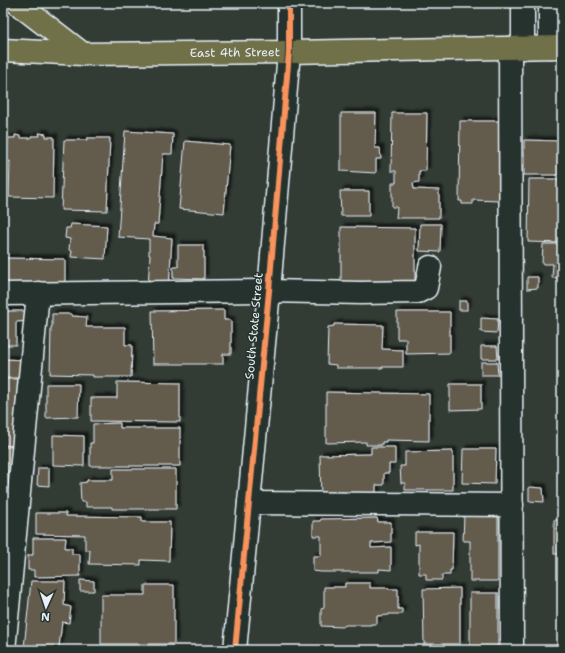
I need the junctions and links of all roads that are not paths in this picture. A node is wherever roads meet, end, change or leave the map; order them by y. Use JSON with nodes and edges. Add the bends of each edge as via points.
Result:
{"nodes":[{"id":1,"x":17,"y":3,"type":"edge"},
{"id":2,"x":289,"y":3,"type":"edge"},
{"id":3,"x":523,"y":3,"type":"edge"},
{"id":4,"x":550,"y":3,"type":"edge"},
{"id":5,"x":556,"y":47,"type":"edge"},
{"id":6,"x":516,"y":48,"type":"junction"},
{"id":7,"x":3,"y":50,"type":"edge"},
{"id":8,"x":289,"y":52,"type":"junction"},
{"id":9,"x":83,"y":54,"type":"junction"},
{"id":10,"x":430,"y":267,"type":"dead end"},
{"id":11,"x":269,"y":291,"type":"junction"},
{"id":12,"x":38,"y":293,"type":"junction"},
{"id":13,"x":3,"y":294,"type":"edge"},
{"id":14,"x":249,"y":503,"type":"junction"},
{"id":15,"x":512,"y":505,"type":"junction"},
{"id":16,"x":4,"y":650,"type":"edge"},
{"id":17,"x":235,"y":650,"type":"edge"},
{"id":18,"x":512,"y":650,"type":"edge"}],
"edges":[{"from":1,"to":9,"type":"main road"},
{"from":2,"to":8,"type":"street","name":"South State Street"},
{"from":3,"to":6,"type":"street"},
{"from":4,"to":5,"type":"street"},
{"from":5,"to":6,"type":"main road","name":"East 4th Street"},
{"from":6,"to":8,"type":"main road","name":"East 4th Street"},
{"from":6,"to":15,"type":"street"},
{"from":7,"to":9,"type":"main road","name":"East 4th Street"},
{"from":8,"to":9,"type":"main road","name":"East 4th Street"},
{"from":8,"to":11,"type":"street","name":"South State Street"},
{"from":10,"to":11,"type":"street","via":[[426,288],[418,292]]},
{"from":11,"to":12,"type":"street"},
{"from":11,"to":14,"type":"street","name":"South State Street"},
{"from":12,"to":13,"type":"street"},
{"from":12,"to":16,"type":"street"},
{"from":14,"to":15,"type":"street"},
{"from":14,"to":17,"type":"street","name":"South State Street"},
{"from":15,"to":18,"type":"street"}]}
